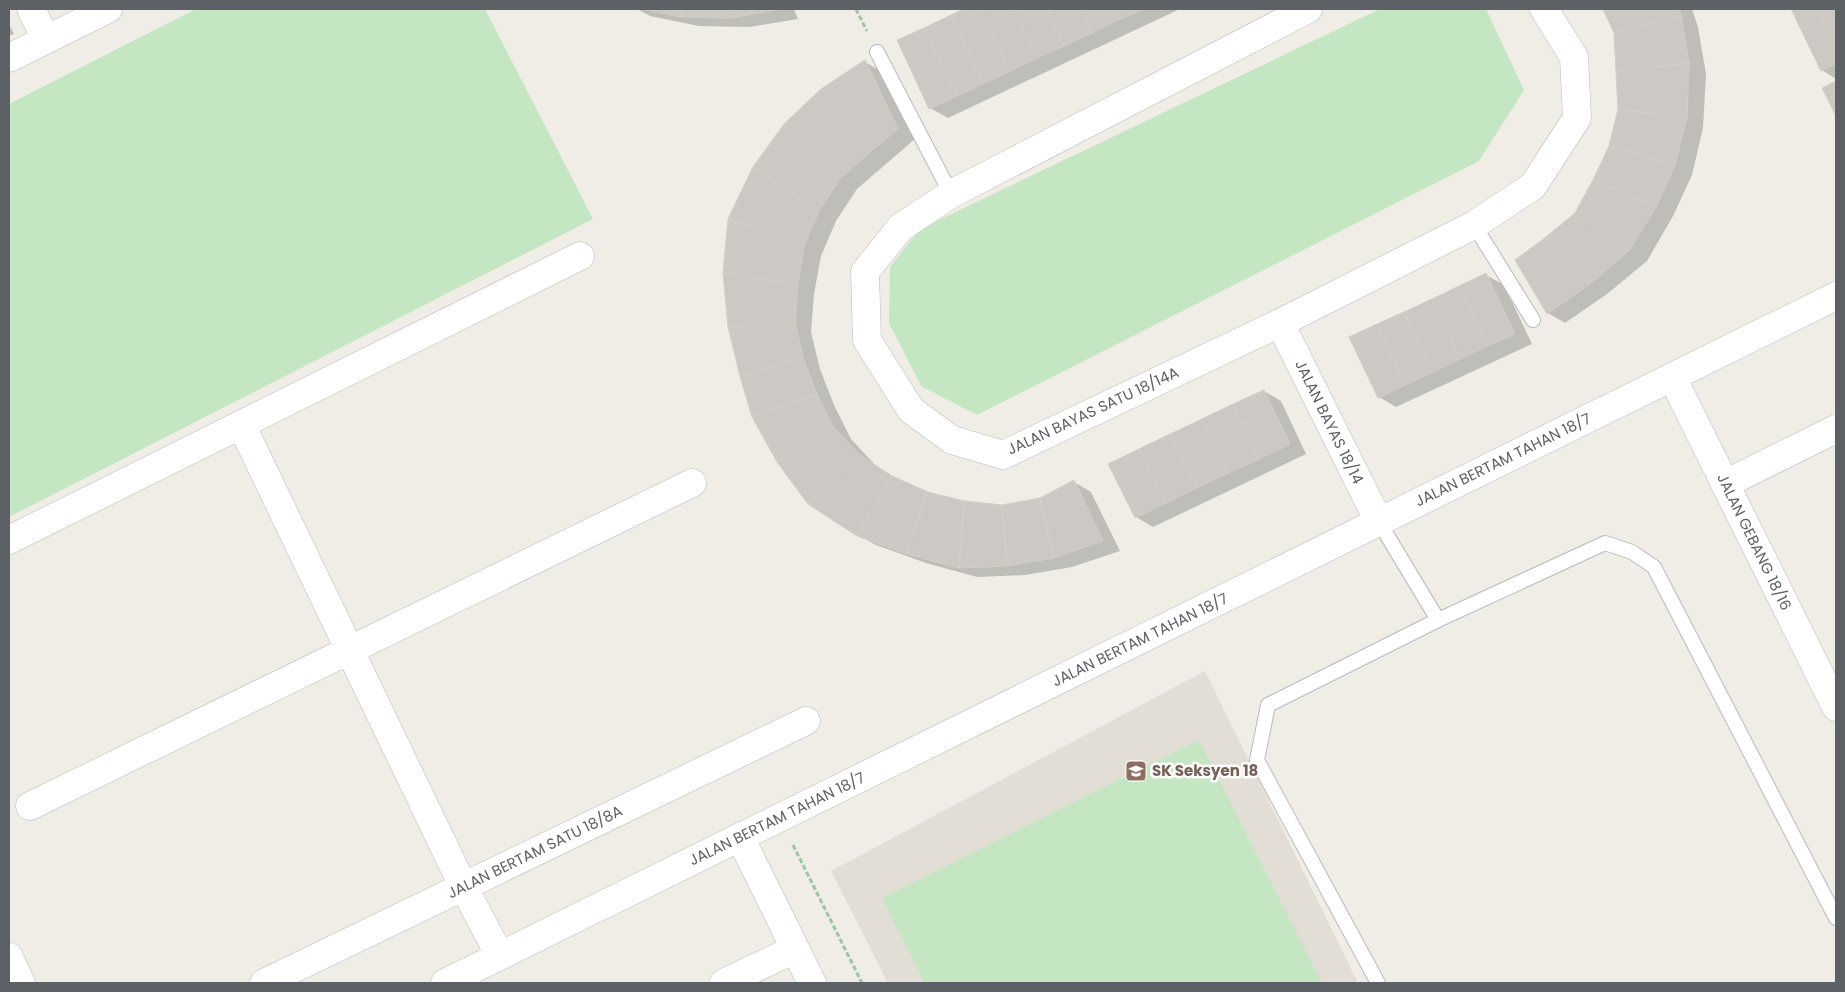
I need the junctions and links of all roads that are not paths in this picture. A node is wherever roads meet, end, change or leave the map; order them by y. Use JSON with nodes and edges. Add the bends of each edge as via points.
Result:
{"nodes":[{"id":1,"x":31,"y":9,"type":"edge"},
{"id":2,"x":108,"y":9,"type":"edge"},
{"id":3,"x":1308,"y":9,"type":"edge"},
{"id":4,"x":1544,"y":9,"type":"edge"},
{"id":5,"x":46,"y":39,"type":"junction"},
{"id":6,"x":878,"y":52,"type":"dead end"},
{"id":7,"x":9,"y":58,"type":"edge"},
{"id":8,"x":951,"y":194,"type":"junction"},
{"id":9,"x":1474,"y":225,"type":"junction"},
{"id":10,"x":580,"y":256,"type":"dead end"},
{"id":11,"x":1836,"y":296,"type":"edge"},
{"id":12,"x":1533,"y":320,"type":"dead end"},
{"id":13,"x":1280,"y":323,"type":"junction"},
{"id":14,"x":1672,"y":377,"type":"junction"},
{"id":15,"x":242,"y":424,"type":"junction"},
{"id":16,"x":1836,"y":429,"type":"edge"},
{"id":17,"x":692,"y":483,"type":"dead end"},
{"id":18,"x":1725,"y":484,"type":"junction"},
{"id":19,"x":1379,"y":522,"type":"junction"},
{"id":20,"x":9,"y":540,"type":"edge"},
{"id":21,"x":1438,"y":620,"type":"junction"},
{"id":22,"x":349,"y":650,"type":"junction"},
{"id":23,"x":1836,"y":707,"type":"edge"},
{"id":24,"x":806,"y":721,"type":"dead end"},
{"id":25,"x":30,"y":806,"type":"dead end"},
{"id":26,"x":740,"y":837,"type":"junction"},
{"id":27,"x":463,"y":886,"type":"junction"},
{"id":28,"x":1836,"y":918,"type":"edge"},
{"id":29,"x":795,"y":948,"type":"junction"},
{"id":30,"x":500,"y":956,"type":"junction"},
{"id":31,"x":9,"y":958,"type":"edge"},
{"id":32,"x":21,"y":983,"type":"edge"},
{"id":33,"x":264,"y":983,"type":"edge"},
{"id":34,"x":444,"y":983,"type":"edge"},
{"id":35,"x":724,"y":983,"type":"edge"},
{"id":36,"x":812,"y":983,"type":"edge"},
{"id":37,"x":1378,"y":983,"type":"edge"}],
"edges":[{"from":1,"to":5,"type":"street"},
{"from":2,"to":5,"type":"street"},
{"from":3,"to":8,"type":"street","name":"JALAN BAYAS SATU 18/14A"},
{"from":4,"to":9,"type":"street","name":"JALAN BAYAS SATU 18/14A","via":[[1574,57],[1577,118],[1533,186]]},
{"from":5,"to":7,"type":"street"},
{"from":6,"to":8,"type":"lane"},
{"from":8,"to":13,"type":"street","name":"JALAN BAYAS SATU 18/14A","via":[[901,227],[865,272],[867,340],[911,410],[952,440],[1003,455]]},
{"from":9,"to":12,"type":"lane"},
{"from":9,"to":13,"type":"street","name":"JALAN BAYAS SATU 18/14A"},
{"from":10,"to":15,"type":"street"},
{"from":11,"to":14,"type":"street","name":"JALAN BERTAM TAHAN 18/7"},
{"from":13,"to":19,"type":"street","name":"JALAN BAYAS 18/14"},
{"from":14,"to":18,"type":"street","name":"JALAN GEBANG 18/16"},
{"from":14,"to":19,"type":"street","name":"JALAN BERTAM TAHAN 18/7"},
{"from":15,"to":20,"type":"street"},
{"from":15,"to":22,"type":"street"},
{"from":16,"to":18,"type":"street"},
{"from":17,"to":22,"type":"street"},
{"from":18,"to":23,"type":"street","name":"JALAN GEBANG 18/16"},
{"from":19,"to":21,"type":"lane"},
{"from":19,"to":26,"type":"street","name":"JALAN BERTAM TAHAN 18/7"},
{"from":21,"to":28,"type":"lane","via":[[1605,543],[1632,552],[1654,567]]},
{"from":21,"to":37,"type":"lane","via":[[1268,705],[1257,760]]},
{"from":22,"to":25,"type":"street"},
{"from":22,"to":27,"type":"street"},
{"from":24,"to":27,"type":"street","name":"JALAN BERTAM SATU 18/8A"},
{"from":26,"to":29,"type":"street"},
{"from":26,"to":30,"type":"street","name":"JALAN BERTAM TAHAN 18/7"},
{"from":27,"to":30,"type":"street"},
{"from":27,"to":33,"type":"street","name":"JALAN BERTAM SATU 18/8A"},
{"from":29,"to":35,"type":"street"},
{"from":29,"to":36,"type":"street"},
{"from":30,"to":34,"type":"street","name":"JALAN BERTAM TAHAN 18/7"},
{"from":31,"to":32,"type":"street"}]}
